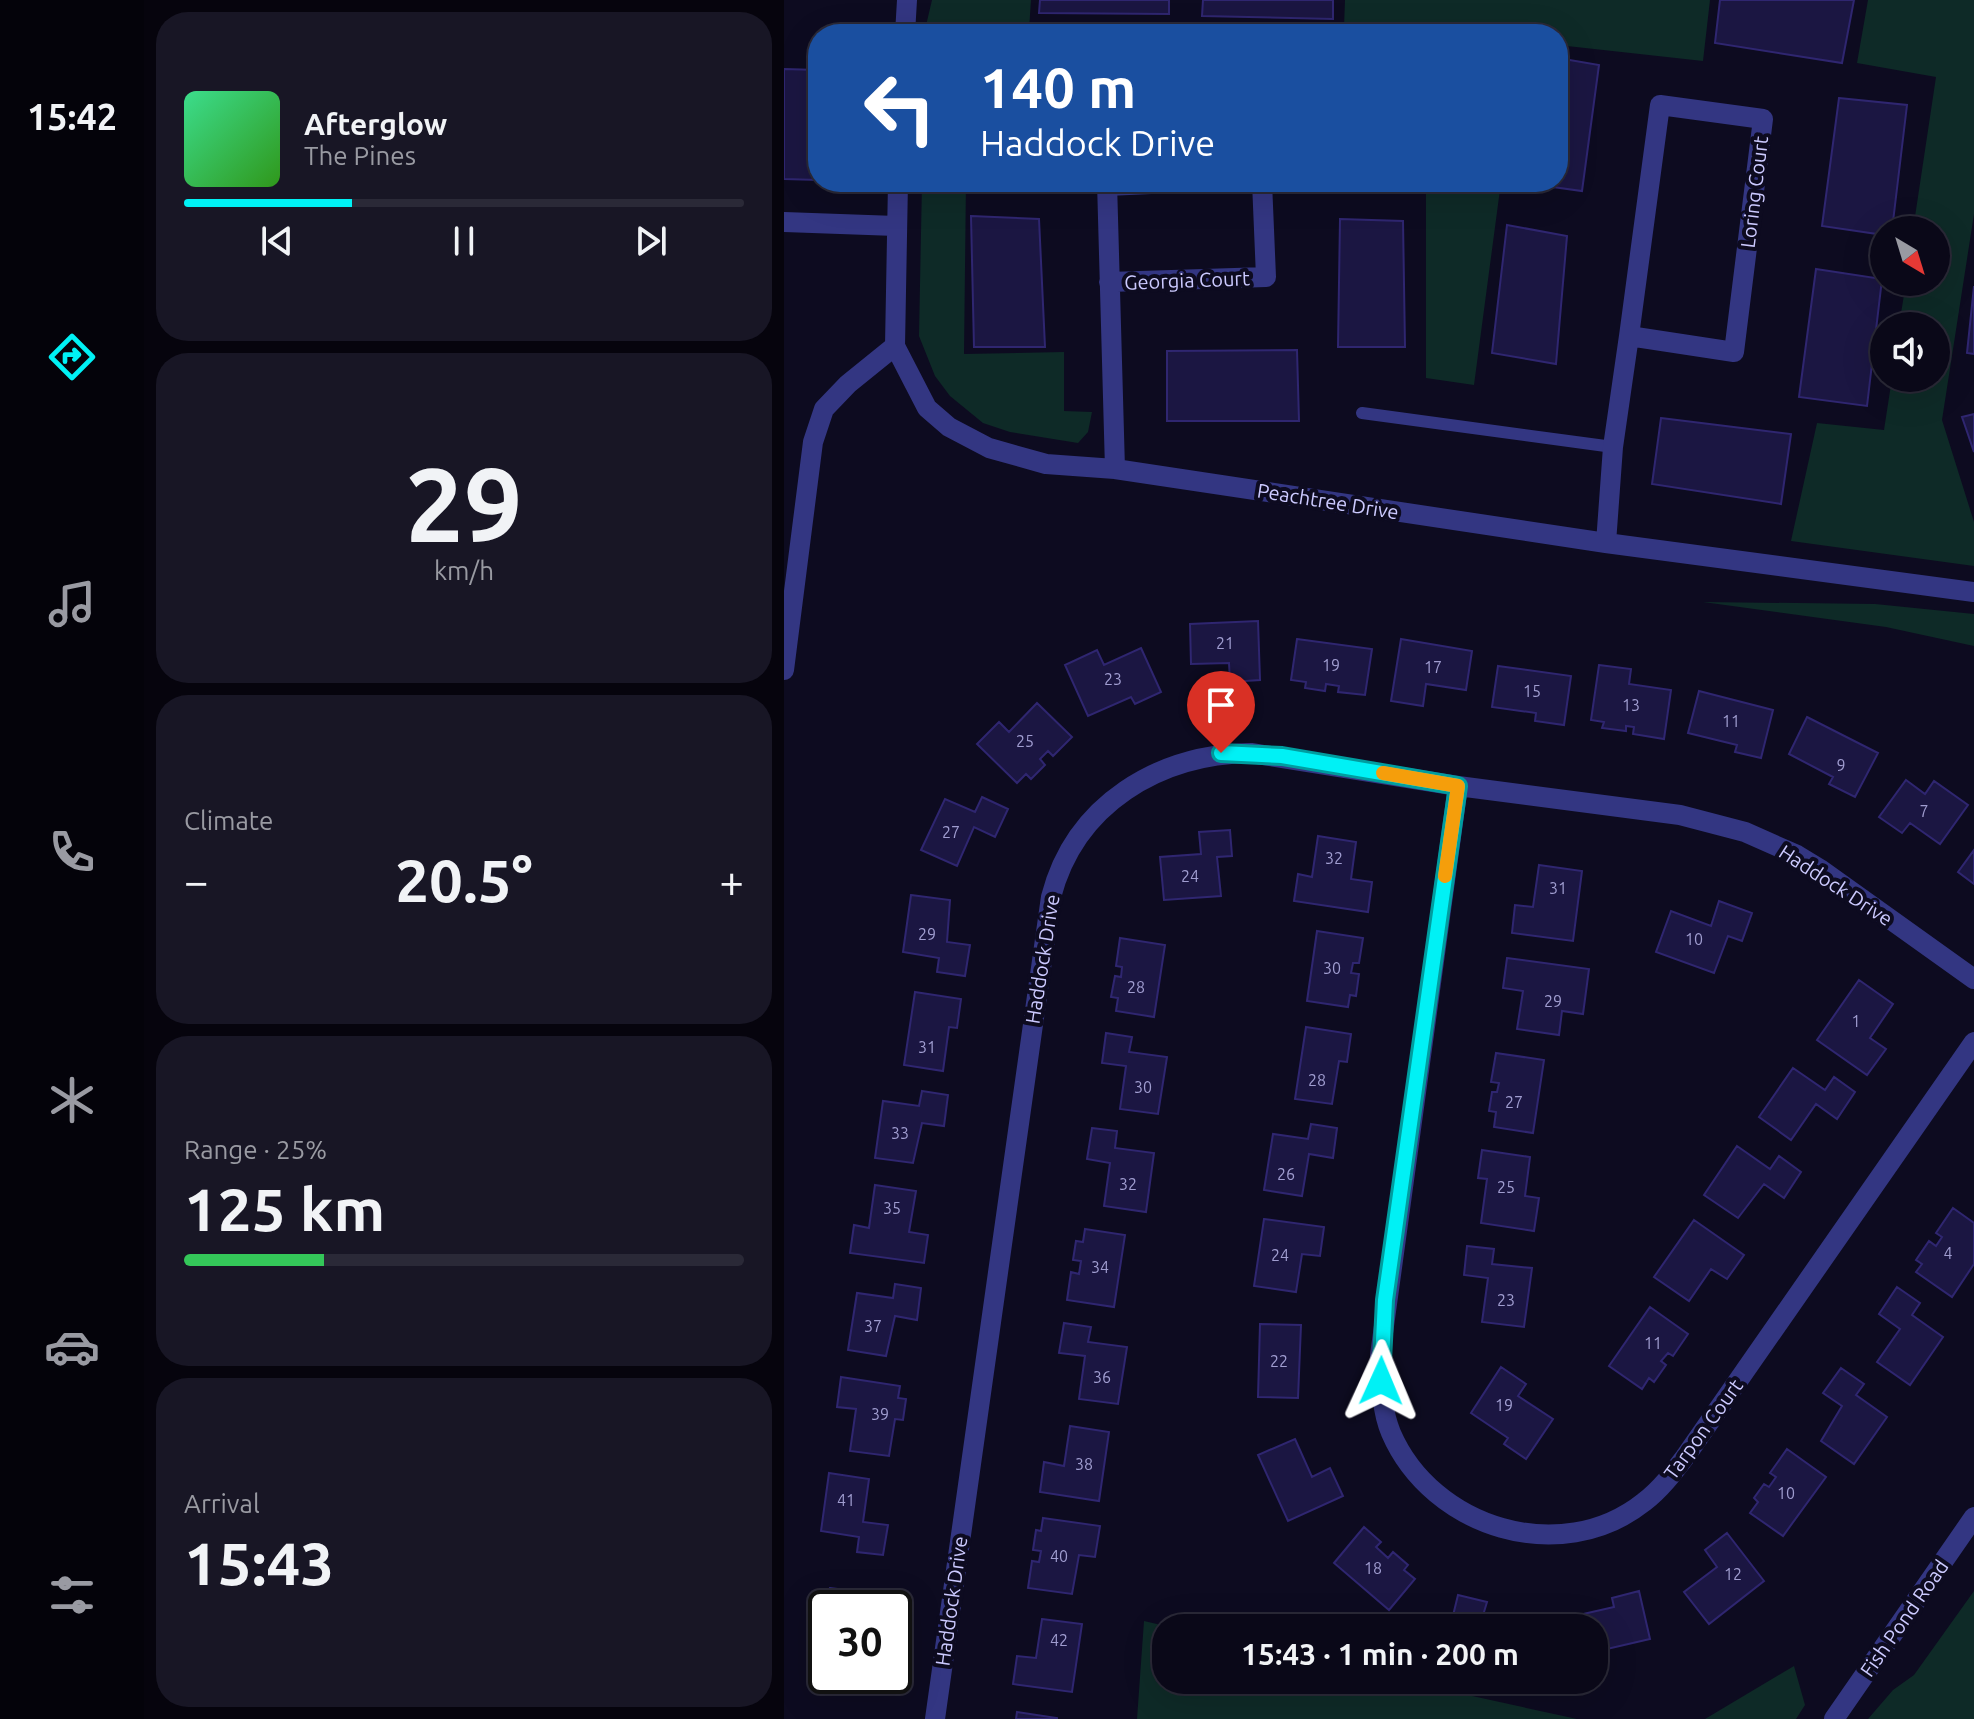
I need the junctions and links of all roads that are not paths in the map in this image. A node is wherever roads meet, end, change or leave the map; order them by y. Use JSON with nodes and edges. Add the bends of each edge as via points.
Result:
{"nodes":[{"id":1,"x":907,"y":0,"type":"edge"},
{"id":2,"x":906,"y":24,"type":"edge"},
{"id":3,"x":898,"y":192,"type":"edge"},
{"id":4,"x":1107,"y":192,"type":"edge"},
{"id":5,"x":1262,"y":192,"type":"edge"},
{"id":6,"x":784,"y":222,"type":"edge"},
{"id":7,"x":896,"y":226,"type":"junction"},
{"id":8,"x":1109,"y":282,"type":"junction"},
{"id":9,"x":1629,"y":336,"type":"junction"},
{"id":10,"x":895,"y":346,"type":"junction"},
{"id":11,"x":1362,"y":413,"type":"dead end"},
{"id":12,"x":1613,"y":447,"type":"junction"},
{"id":13,"x":1115,"y":469,"type":"junction"},
{"id":14,"x":1606,"y":543,"type":"junction"},
{"id":15,"x":1974,"y":592,"type":"edge"},
{"id":16,"x":784,"y":670,"type":"edge"},
{"id":17,"x":1458,"y":786,"type":"junction"},
{"id":18,"x":1974,"y":979,"type":"edge"},
{"id":19,"x":1974,"y":1042,"type":"edge"},
{"id":20,"x":1974,"y":1517,"type":"edge"},
{"id":21,"x":935,"y":1719,"type":"edge"},
{"id":22,"x":1834,"y":1719,"type":"edge"}],
"edges":[{"from":1,"to":2,"type":"street"},
{"from":3,"to":7,"type":"street","name":"Peachtree Drive"},
{"from":4,"to":8,"type":"street","name":"Georgia Court"},
{"from":5,"to":8,"type":"street","name":"Georgia Court","via":[[1266,277]]},
{"from":6,"to":7,"type":"street"},
{"from":7,"to":10,"type":"street","name":"Peachtree Drive"},
{"from":8,"to":13,"type":"street","name":"Georgia Court"},
{"from":9,"to":9,"type":"street","name":"Loring Court","via":[[1660,105],[1763,119],[1734,352]]},
{"from":9,"to":12,"type":"street","name":"Loring Court"},
{"from":10,"to":13,"type":"street","name":"Peachtree Drive","via":[[927,408],[949,427],[989,448],[1046,464]]},
{"from":10,"to":16,"type":"street","via":[[824,409],[813,442]]},
{"from":11,"to":12,"type":"lane"},
{"from":12,"to":14,"type":"street","name":"Loring Court"},
{"from":13,"to":14,"type":"street","name":"Peachtree Drive"},
{"from":14,"to":15,"type":"street","name":"Peachtree Drive"},
{"from":17,"to":18,"type":"street","name":"Haddock Drive","via":[[1680,815],[1745,832],[1820,869]]},
{"from":17,"to":19,"type":"street","name":"Tarpon Court","via":[[1380,1355],[1391,1432],[1418,1477],[1461,1512],[1521,1534],[1556,1535],[1586,1530],[1642,1504],[1685,1457]]},
{"from":17,"to":21,"type":"street","name":"Haddock Drive","via":[[1282,756],[1221,753],[1169,766],[1127,789],[1098,814],[1064,857],[1043,939]]},
{"from":20,"to":22,"type":"street","name":"Fish Pond Road"}]}
